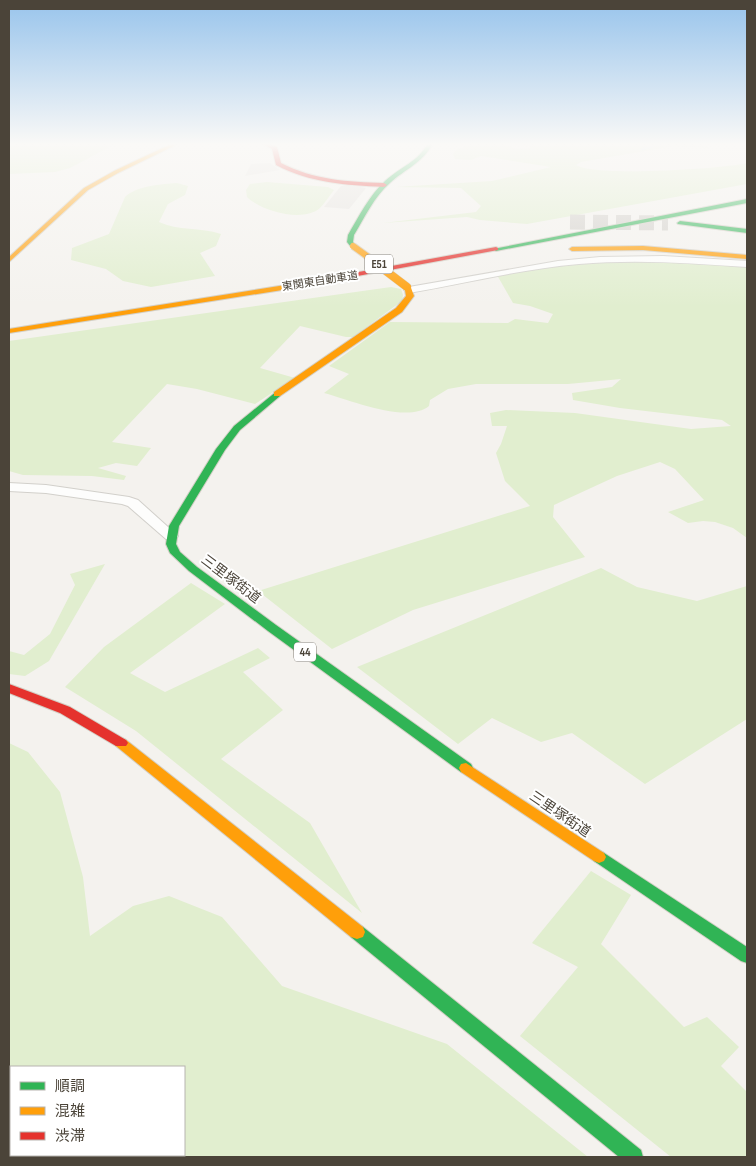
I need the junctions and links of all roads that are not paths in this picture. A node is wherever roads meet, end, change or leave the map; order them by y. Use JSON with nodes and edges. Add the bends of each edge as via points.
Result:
{"nodes":[{"id":1,"x":77,"y":197,"type":"edge"},
{"id":2,"x":376,"y":197,"type":"edge"},
{"id":3,"x":739,"y":197,"type":"edge"},
{"id":4,"x":747,"y":201,"type":"edge"},
{"id":5,"x":668,"y":223,"type":"tunnel mouth"},
{"id":6,"x":747,"y":231,"type":"edge"},
{"id":7,"x":559,"y":250,"type":"dead end"},
{"id":8,"x":544,"y":252,"type":"dead end"},
{"id":9,"x":377,"y":254,"type":"dead end"},
{"id":10,"x":747,"y":257,"type":"edge"},
{"id":11,"x":9,"y":260,"type":"edge"},
{"id":12,"x":349,"y":260,"type":"dead end"},
{"id":13,"x":747,"y":264,"type":"edge"},
{"id":14,"x":408,"y":289,"type":"junction"},
{"id":15,"x":145,"y":311,"type":"junction"},
{"id":16,"x":9,"y":321,"type":"edge"},
{"id":17,"x":9,"y":331,"type":"edge"},
{"id":18,"x":9,"y":487,"type":"edge"},
{"id":19,"x":171,"y":536,"type":"junction"},
{"id":20,"x":9,"y":688,"type":"edge"},
{"id":21,"x":747,"y":956,"type":"edge"},
{"id":22,"x":634,"y":1157,"type":"edge"}],
"edges":[{"from":1,"to":11,"type":"main road"},
{"from":2,"to":14,"type":"main road","bridge":true,"via":[[351,235],[350,242]]},
{"from":3,"to":16,"type":"main road","name":"東関東自動車道","number":"E51","via":[[360,268]]},
{"from":4,"to":15,"type":"main road","name":"東関東自動車道","number":"E51","via":[[426,263]]},
{"from":5,"to":6,"type":"main road"},
{"from":7,"to":10,"type":"main road","via":[[644,248]]},
{"from":8,"to":15,"type":"main road"},
{"from":9,"to":12,"type":"main road"},
{"from":13,"to":14,"type":"street","via":[[636,259],[579,261]]},
{"from":14,"to":19,"type":"main road","via":[[410,296],[398,310],[275,396],[237,428],[180,513]]},
{"from":15,"to":17,"type":"main road","name":"東関東自動車道","number":"E51"},
{"from":18,"to":19,"type":"street","via":[[124,500],[133,503]]},
{"from":19,"to":21,"type":"main road","name":"三里塚街道","number":"44","via":[[171,544],[181,560],[439,750]]},
{"from":20,"to":22,"type":"main road","via":[[73,713],[117,740]]}]}
